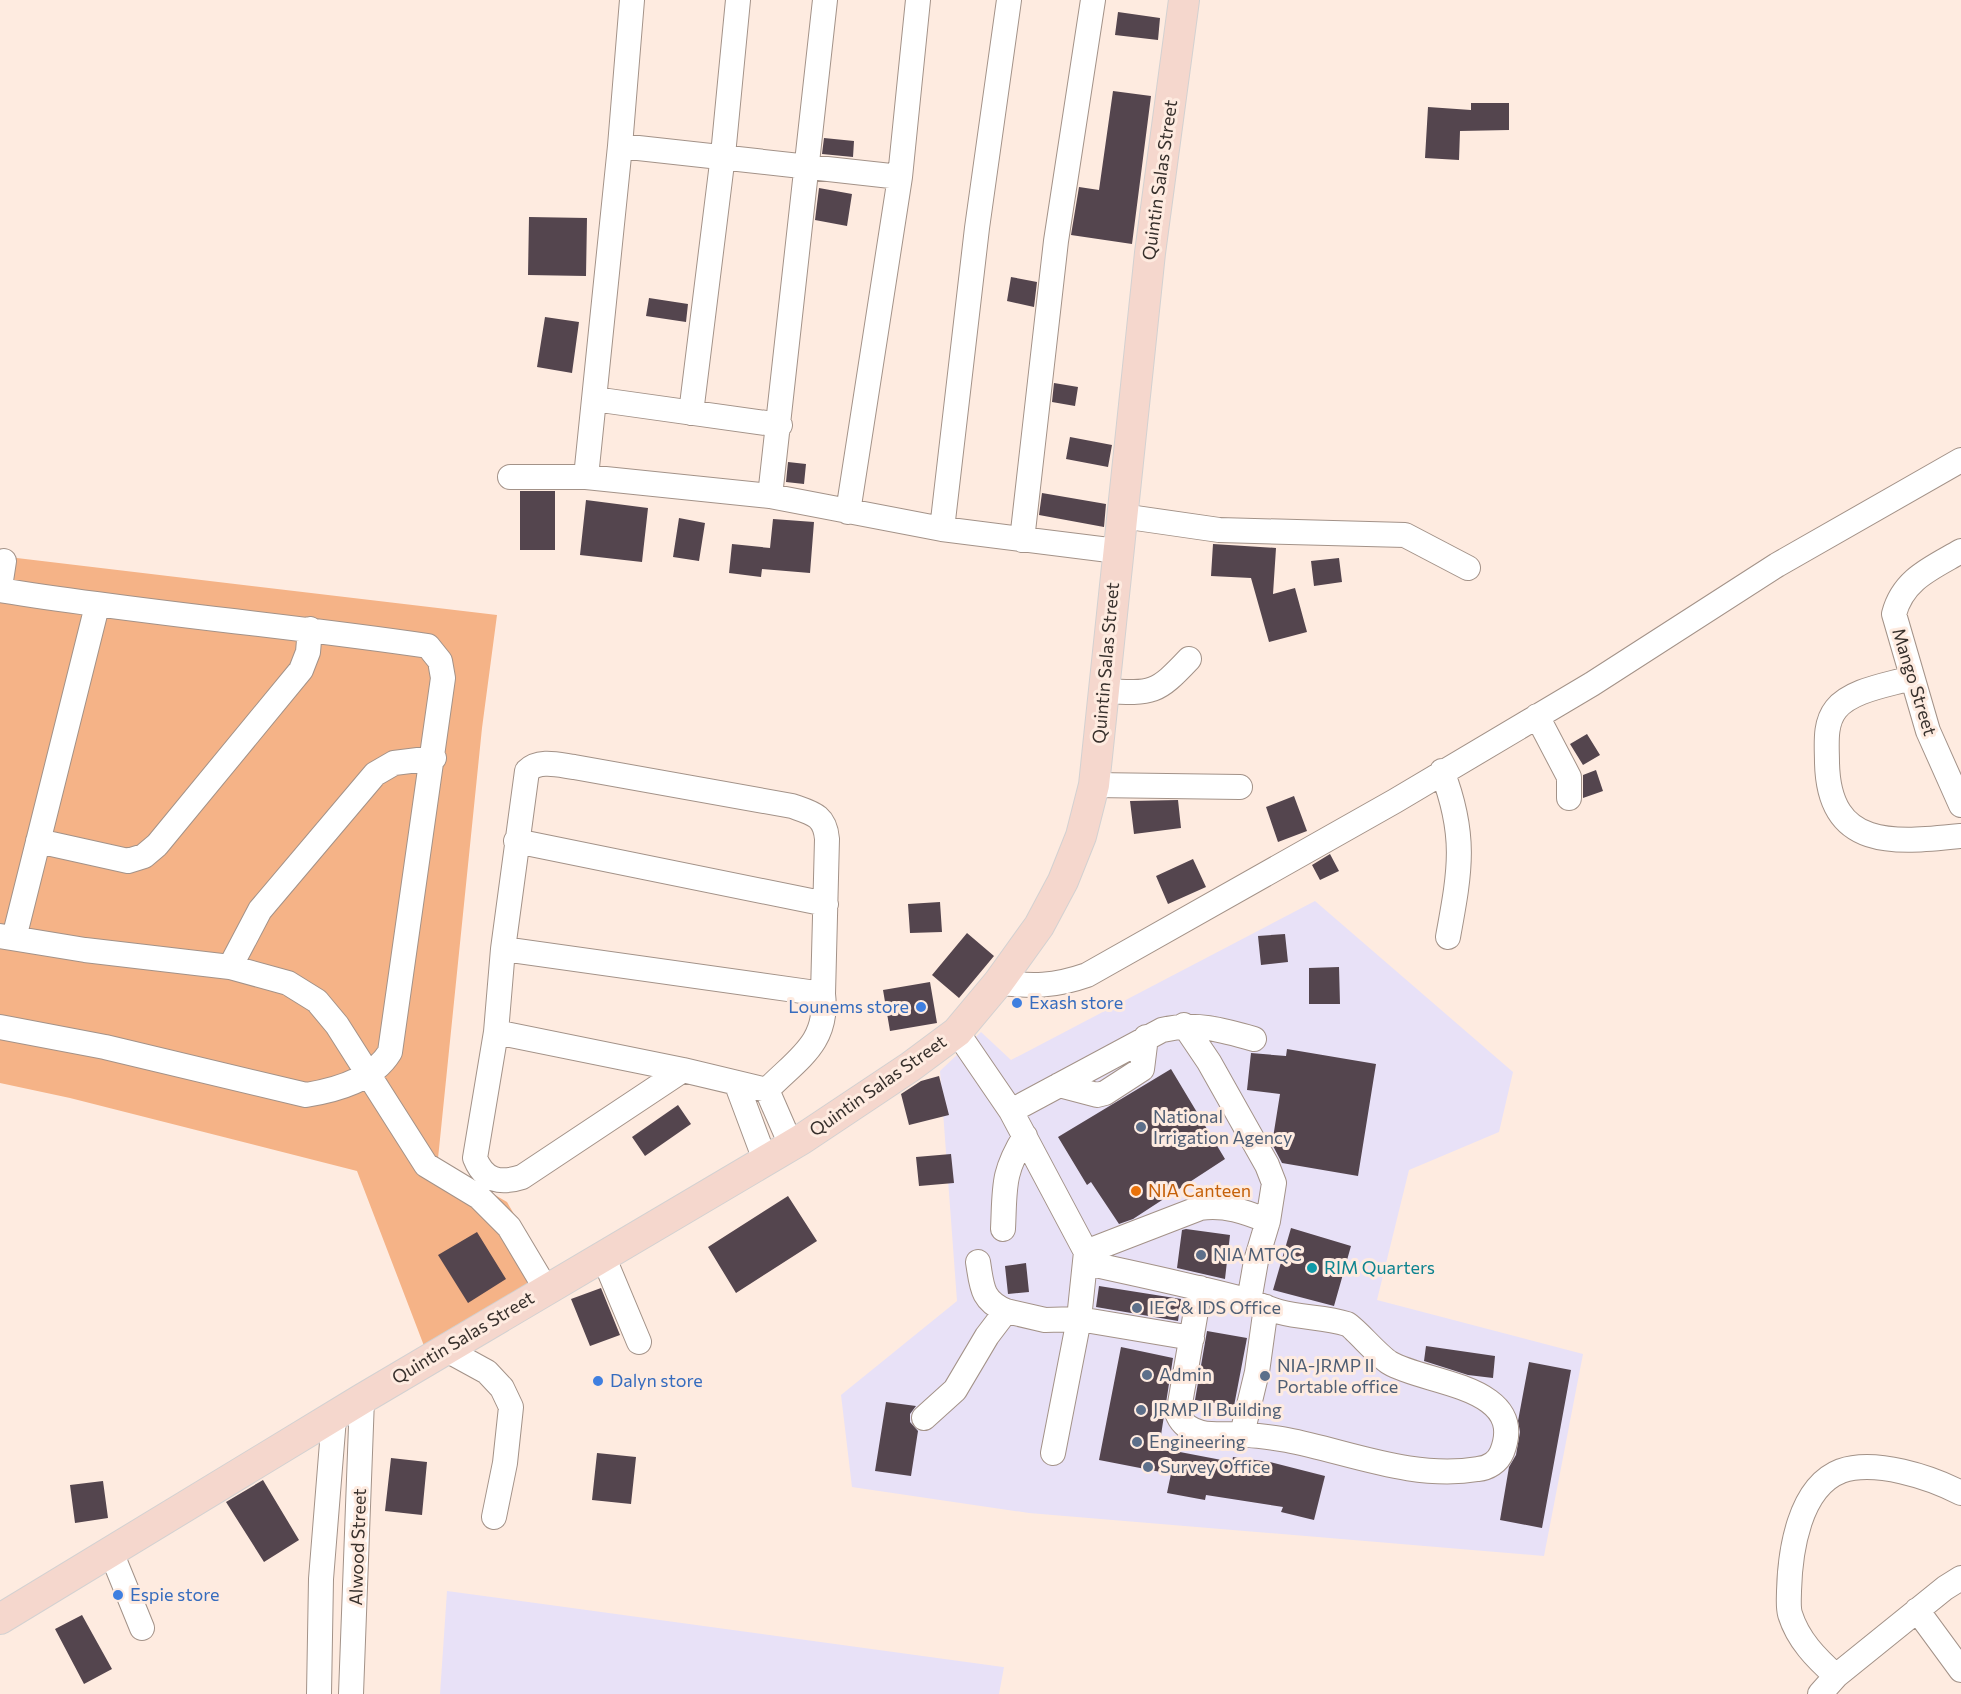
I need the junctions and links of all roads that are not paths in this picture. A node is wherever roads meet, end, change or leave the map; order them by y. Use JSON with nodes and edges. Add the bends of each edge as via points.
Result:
{"nodes":[{"id":1,"x":632,"y":0,"type":"edge"},
{"id":2,"x":738,"y":0,"type":"edge"},
{"id":3,"x":825,"y":0,"type":"edge"},
{"id":4,"x":918,"y":0,"type":"edge"},
{"id":5,"x":1009,"y":0,"type":"edge"},
{"id":6,"x":1093,"y":0,"type":"edge"},
{"id":7,"x":1183,"y":0,"type":"edge"},
{"id":8,"x":620,"y":146,"type":"junction"},
{"id":9,"x":723,"y":155,"type":"junction"},
{"id":10,"x":805,"y":167,"type":"junction"},
{"id":11,"x":900,"y":177,"type":"junction"},
{"id":12,"x":594,"y":399,"type":"junction"},
{"id":13,"x":691,"y":413,"type":"junction"},
{"id":14,"x":780,"y":425,"type":"junction"},
{"id":15,"x":1961,"y":460,"type":"edge"},
{"id":16,"x":510,"y":477,"type":"dead end"},
{"id":17,"x":586,"y":477,"type":"junction"},
{"id":18,"x":770,"y":496,"type":"junction"},
{"id":19,"x":848,"y":512,"type":"junction"},
{"id":20,"x":1122,"y":516,"type":"junction"},
{"id":21,"x":942,"y":529,"type":"junction"},
{"id":22,"x":1022,"y":540,"type":"junction"},
{"id":23,"x":1117,"y":551,"type":"junction"},
{"id":24,"x":1961,"y":551,"type":"edge"},
{"id":25,"x":4,"y":561,"type":"dead end"},
{"id":26,"x":1468,"y":568,"type":"dead end"},
{"id":27,"x":0,"y":588,"type":"edge"},
{"id":28,"x":97,"y":606,"type":"junction"},
{"id":29,"x":310,"y":629,"type":"junction"},
{"id":30,"x":1189,"y":659,"type":"dead end"},
{"id":31,"x":1911,"y":678,"type":"junction"},
{"id":32,"x":1105,"y":692,"type":"junction"},
{"id":33,"x":1537,"y":716,"type":"junction"},
{"id":34,"x":434,"y":758,"type":"junction"},
{"id":35,"x":1442,"y":771,"type":"junction"},
{"id":36,"x":1094,"y":784,"type":"junction"},
{"id":37,"x":1240,"y":787,"type":"dead end"},
{"id":38,"x":1569,"y":798,"type":"dead end"},
{"id":39,"x":1961,"y":805,"type":"edge"},
{"id":40,"x":1961,"y":836,"type":"edge"},
{"id":41,"x":516,"y":841,"type":"junction"},
{"id":42,"x":38,"y":842,"type":"junction"},
{"id":43,"x":826,"y":904,"type":"junction"},
{"id":44,"x":7,"y":937,"type":"edge"},
{"id":45,"x":1448,"y":937,"type":"dead end"},
{"id":46,"x":503,"y":949,"type":"junction"},
{"id":47,"x":230,"y":967,"type":"junction"},
{"id":48,"x":998,"y":982,"type":"junction"},
{"id":49,"x":823,"y":994,"type":"junction"},
{"id":50,"x":1184,"y":1025,"type":"junction"},
{"id":51,"x":0,"y":1027,"type":"edge"},
{"id":52,"x":496,"y":1032,"type":"junction"},
{"id":53,"x":957,"y":1032,"type":"junction"},
{"id":54,"x":1254,"y":1039,"type":"dead end"},
{"id":55,"x":683,"y":1070,"type":"junction"},
{"id":56,"x":368,"y":1074,"type":"junction"},
{"id":57,"x":737,"y":1085,"type":"junction"},
{"id":58,"x":767,"y":1090,"type":"junction"},
{"id":59,"x":1011,"y":1111,"type":"junction"},
{"id":60,"x":1025,"y":1136,"type":"junction"},
{"id":61,"x":791,"y":1145,"type":"junction"},
{"id":62,"x":765,"y":1160,"type":"junction"},
{"id":63,"x":1268,"y":1221,"type":"junction"},
{"id":64,"x":1003,"y":1228,"type":"dead end"},
{"id":65,"x":603,"y":1256,"type":"junction"},
{"id":66,"x":1087,"y":1258,"type":"junction"},
{"id":67,"x":978,"y":1262,"type":"dead end"},
{"id":68,"x":1200,"y":1288,"type":"junction"},
{"id":69,"x":546,"y":1289,"type":"junction"},
{"id":70,"x":1257,"y":1304,"type":"junction"},
{"id":71,"x":1006,"y":1311,"type":"junction"},
{"id":72,"x":1079,"y":1319,"type":"junction"},
{"id":73,"x":1192,"y":1338,"type":"junction"},
{"id":74,"x":639,"y":1342,"type":"dead end"},
{"id":75,"x":445,"y":1349,"type":"junction"},
{"id":76,"x":362,"y":1399,"type":"junction"},
{"id":77,"x":334,"y":1418,"type":"junction"},
{"id":78,"x":924,"y":1418,"type":"dead end"},
{"id":79,"x":1242,"y":1434,"type":"junction"},
{"id":80,"x":1053,"y":1453,"type":"dead end"},
{"id":81,"x":1961,"y":1493,"type":"edge"},
{"id":82,"x":494,"y":1517,"type":"dead end"},
{"id":83,"x":111,"y":1552,"type":"junction"},
{"id":84,"x":1961,"y":1578,"type":"edge"},
{"id":85,"x":321,"y":1580,"type":"junction"},
{"id":86,"x":356,"y":1582,"type":"junction"},
{"id":87,"x":1917,"y":1610,"type":"junction"},
{"id":88,"x":0,"y":1619,"type":"edge"},
{"id":89,"x":142,"y":1628,"type":"dead end"},
{"id":90,"x":1961,"y":1670,"type":"edge"},
{"id":91,"x":1828,"y":1685,"type":"edge"},
{"id":92,"x":319,"y":1694,"type":"edge"},
{"id":93,"x":351,"y":1694,"type":"edge"}],
"edges":[{"from":1,"to":8,"type":"street"},
{"from":2,"to":9,"type":"street"},
{"from":3,"to":10,"type":"street"},
{"from":4,"to":11,"type":"street"},
{"from":5,"to":21,"type":"street","via":[[977,228]]},
{"from":6,"to":22,"type":"street","via":[[1056,241]]},
{"from":7,"to":20,"type":"main road","name":"Quintin Salas Street"},
{"from":8,"to":9,"type":"street"},
{"from":8,"to":12,"type":"street"},
{"from":9,"to":10,"type":"street"},
{"from":9,"to":13,"type":"street"},
{"from":10,"to":11,"type":"street"},
{"from":10,"to":14,"type":"street"},
{"from":11,"to":19,"type":"street"},
{"from":12,"to":13,"type":"street"},
{"from":12,"to":17,"type":"street"},
{"from":13,"to":14,"type":"street"},
{"from":14,"to":18,"type":"street"},
{"from":15,"to":33,"type":"street","via":[[1796,554]]},
{"from":16,"to":17,"type":"street"},
{"from":17,"to":18,"type":"street"},
{"from":18,"to":19,"type":"street"},
{"from":19,"to":21,"type":"street"},
{"from":20,"to":23,"type":"main road","name":"Quintin Salas Street"},
{"from":20,"to":26,"type":"street","via":[[1219,530],[1405,535]]},
{"from":21,"to":22,"type":"street"},
{"from":22,"to":23,"type":"street"},
{"from":23,"to":32,"type":"main road","name":"Quintin Salas Street"},
{"from":24,"to":31,"type":"street","name":"Mango Street","via":[[1922,573],[1898,598],[1894,614]]},
{"from":25,"to":27,"type":"street"},
{"from":27,"to":28,"type":"street"},
{"from":28,"to":29,"type":"street"},
{"from":28,"to":42,"type":"street"},
{"from":29,"to":34,"type":"street","via":[[428,646],[440,661],[443,678]]},
{"from":29,"to":42,"type":"street","via":[[301,670],[144,856],[128,861]]},
{"from":30,"to":32,"type":"street","via":[[1161,688],[1151,692]]},
{"from":31,"to":39,"type":"street","name":"Mango Street","via":[[1928,731]]},
{"from":31,"to":40,"type":"street","via":[[1857,695],[1836,709],[1827,737],[1830,794],[1847,824],[1865,834],[1927,840]]},
{"from":32,"to":36,"type":"main road","name":"Quintin Salas Street"},
{"from":33,"to":35,"type":"street"},
{"from":33,"to":38,"type":"street","via":[[1569,777]]},
{"from":34,"to":47,"type":"street","via":[[394,763],[375,774],[260,910]]},
{"from":34,"to":56,"type":"street","via":[[390,1052],[381,1067]]},
{"from":35,"to":45,"type":"street","via":[[1454,803],[1460,858]]},
{"from":35,"to":48,"type":"street","via":[[1087,975],[1043,987]]},
{"from":36,"to":37,"type":"street"},
{"from":36,"to":48,"type":"main road","name":"Quintin Salas Street","via":[[1064,881],[1039,926]]},
{"from":41,"to":43,"type":"street"},
{"from":41,"to":43,"type":"street","via":[[527,771],[540,764],[792,806],[816,814],[823,822]]},
{"from":41,"to":46,"type":"street"},
{"from":42,"to":44,"type":"street"},
{"from":43,"to":49,"type":"street"},
{"from":44,"to":47,"type":"street"},
{"from":46,"to":49,"type":"street"},
{"from":46,"to":52,"type":"street"},
{"from":47,"to":56,"type":"street","via":[[288,983],[316,1001],[337,1024]]},
{"from":48,"to":53,"type":"main road","name":"Quintin Salas Street"},
{"from":49,"to":58,"type":"street","via":[[822,1029],[813,1045]]},
{"from":50,"to":54,"type":"street"},
{"from":50,"to":59,"type":"street","via":[[1146,1037]]},
{"from":50,"to":63,"type":"street","via":[[1267,1164],[1274,1183]]},
{"from":51,"to":56,"type":"street","via":[[105,1047],[306,1095],[330,1091]]},
{"from":52,"to":55,"type":"street"},
{"from":52,"to":55,"type":"street","via":[[476,1158],[488,1178],[500,1181],[522,1177]]},
{"from":53,"to":59,"type":"street"},
{"from":53,"to":61,"type":"main road","name":"Quintin Salas Street"},
{"from":55,"to":57,"type":"street"},
{"from":56,"to":69,"type":"street","via":[[426,1165],[479,1197],[509,1227]]},
{"from":57,"to":58,"type":"street"},
{"from":57,"to":62,"type":"street"},
{"from":58,"to":61,"type":"street"},
{"from":59,"to":60,"type":"street"},
{"from":60,"to":64,"type":"street","via":[[1010,1160],[1004,1181]]},
{"from":60,"to":66,"type":"street"},
{"from":61,"to":62,"type":"main road","name":"Quintin Salas Street"},
{"from":62,"to":65,"type":"main road","name":"Quintin Salas Street"},
{"from":63,"to":66,"type":"street","via":[[1233,1209],[1208,1207],[1182,1214]]},
{"from":63,"to":70,"type":"street","via":[[1256,1260]]},
{"from":65,"to":69,"type":"main road","name":"Quintin Salas Street"},
{"from":65,"to":74,"type":"street"},
{"from":66,"to":68,"type":"street"},
{"from":66,"to":72,"type":"street"},
{"from":67,"to":71,"type":"street","via":[[985,1297]]},
{"from":68,"to":70,"type":"street"},
{"from":68,"to":73,"type":"street"},
{"from":69,"to":75,"type":"main road","name":"Quintin Salas Street"},
{"from":70,"to":79,"type":"street","via":[[1257,1372]]},
{"from":70,"to":79,"type":"street","via":[[1349,1325],[1389,1363],[1404,1371],[1444,1380],[1491,1403],[1504,1418],[1505,1434],[1503,1451],[1490,1466],[1454,1472],[1396,1466],[1286,1440]]},
{"from":71,"to":72,"type":"street","via":[[1045,1320]]},
{"from":71,"to":78,"type":"street","via":[[955,1390]]},
{"from":72,"to":73,"type":"street"},
{"from":72,"to":80,"type":"street"},
{"from":73,"to":79,"type":"street","via":[[1178,1411],[1182,1422],[1195,1431],[1213,1435]]},
{"from":75,"to":76,"type":"main road","name":"Quintin Salas Street"},
{"from":75,"to":82,"type":"street","via":[[487,1372],[512,1407]]},
{"from":76,"to":77,"type":"main road","name":"Quintin Salas Street"},
{"from":76,"to":86,"type":"street","name":"Alwood Street"},
{"from":77,"to":83,"type":"main road","name":"Quintin Salas Street"},
{"from":77,"to":85,"type":"street","name":"Alwood Street"},
{"from":81,"to":91,"type":"street","via":[[1922,1477],[1864,1466],[1824,1480],[1814,1494],[1795,1540],[1789,1611]]},
{"from":83,"to":88,"type":"main road","name":"Quintin Salas Street"},
{"from":83,"to":89,"type":"street"},
{"from":84,"to":87,"type":"street"},
{"from":85,"to":86,"type":"street"},
{"from":85,"to":92,"type":"street","name":"Alwood Street"},
{"from":86,"to":93,"type":"street","name":"Alwood Street"},
{"from":87,"to":90,"type":"street"},
{"from":87,"to":91,"type":"street"}]}
